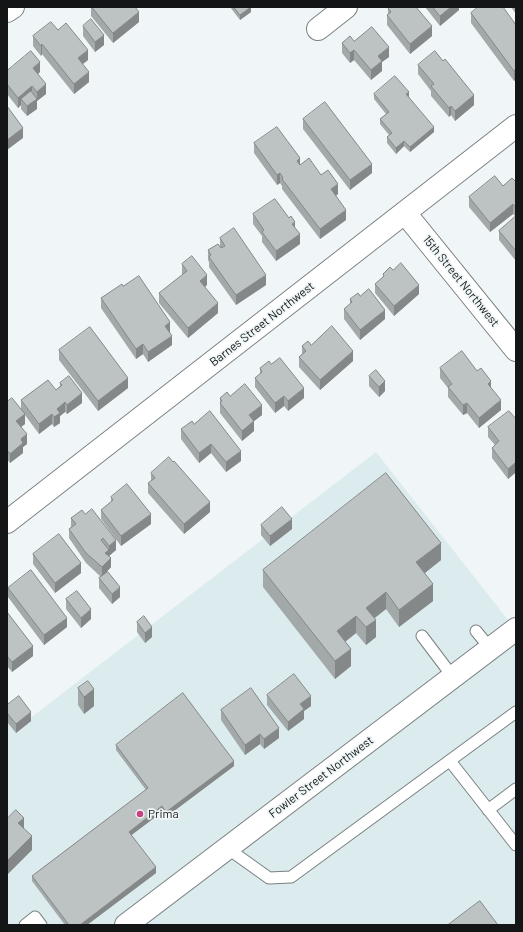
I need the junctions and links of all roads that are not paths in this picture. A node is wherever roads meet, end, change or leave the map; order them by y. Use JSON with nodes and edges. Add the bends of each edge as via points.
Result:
{"nodes":[{"id":1,"x":13,"y":7,"type":"edge"},
{"id":2,"x":346,"y":7,"type":"edge"},
{"id":3,"x":7,"y":11,"type":"edge"},
{"id":4,"x":318,"y":30,"type":"dead end"},
{"id":5,"x":516,"y":126,"type":"edge"},
{"id":6,"x":405,"y":213,"type":"junction"},
{"id":7,"x":516,"y":350,"type":"edge"},
{"id":8,"x":7,"y":522,"type":"edge"},
{"id":9,"x":516,"y":628,"type":"edge"},
{"id":10,"x":476,"y":631,"type":"dead end"},
{"id":11,"x":422,"y":636,"type":"dead end"},
{"id":12,"x":490,"y":648,"type":"junction"},
{"id":13,"x":453,"y":677,"type":"junction"},
{"id":14,"x":516,"y":712,"type":"edge"},
{"id":15,"x":450,"y":761,"type":"junction"},
{"id":16,"x":516,"y":790,"type":"edge"},
{"id":17,"x":488,"y":810,"type":"junction"},
{"id":18,"x":516,"y":844,"type":"edge"},
{"id":19,"x":227,"y":848,"type":"junction"},
{"id":20,"x":24,"y":925,"type":"edge"},
{"id":21,"x":41,"y":925,"type":"edge"},
{"id":22,"x":126,"y":925,"type":"edge"}],
"edges":[{"from":1,"to":3,"type":"street"},
{"from":2,"to":4,"type":"street"},
{"from":5,"to":6,"type":"street","name":"Barnes Street Northwest"},
{"from":6,"to":7,"type":"street","name":"15th Street Northwest"},
{"from":6,"to":8,"type":"street","name":"Barnes Street Northwest"},
{"from":9,"to":12,"type":"street","name":"Fowler Street Northwest"},
{"from":10,"to":12,"type":"lane"},
{"from":11,"to":13,"type":"lane"},
{"from":12,"to":13,"type":"street","name":"Fowler Street Northwest"},
{"from":13,"to":19,"type":"street","name":"Fowler Street Northwest"},
{"from":14,"to":15,"type":"lane"},
{"from":15,"to":17,"type":"lane"},
{"from":15,"to":19,"type":"lane","via":[[291,877],[268,878]]},
{"from":16,"to":17,"type":"lane"},
{"from":17,"to":18,"type":"lane"},
{"from":19,"to":22,"type":"street","name":"Fowler Street Northwest"},
{"from":20,"to":21,"type":"lane","via":[[35,917]]}]}
